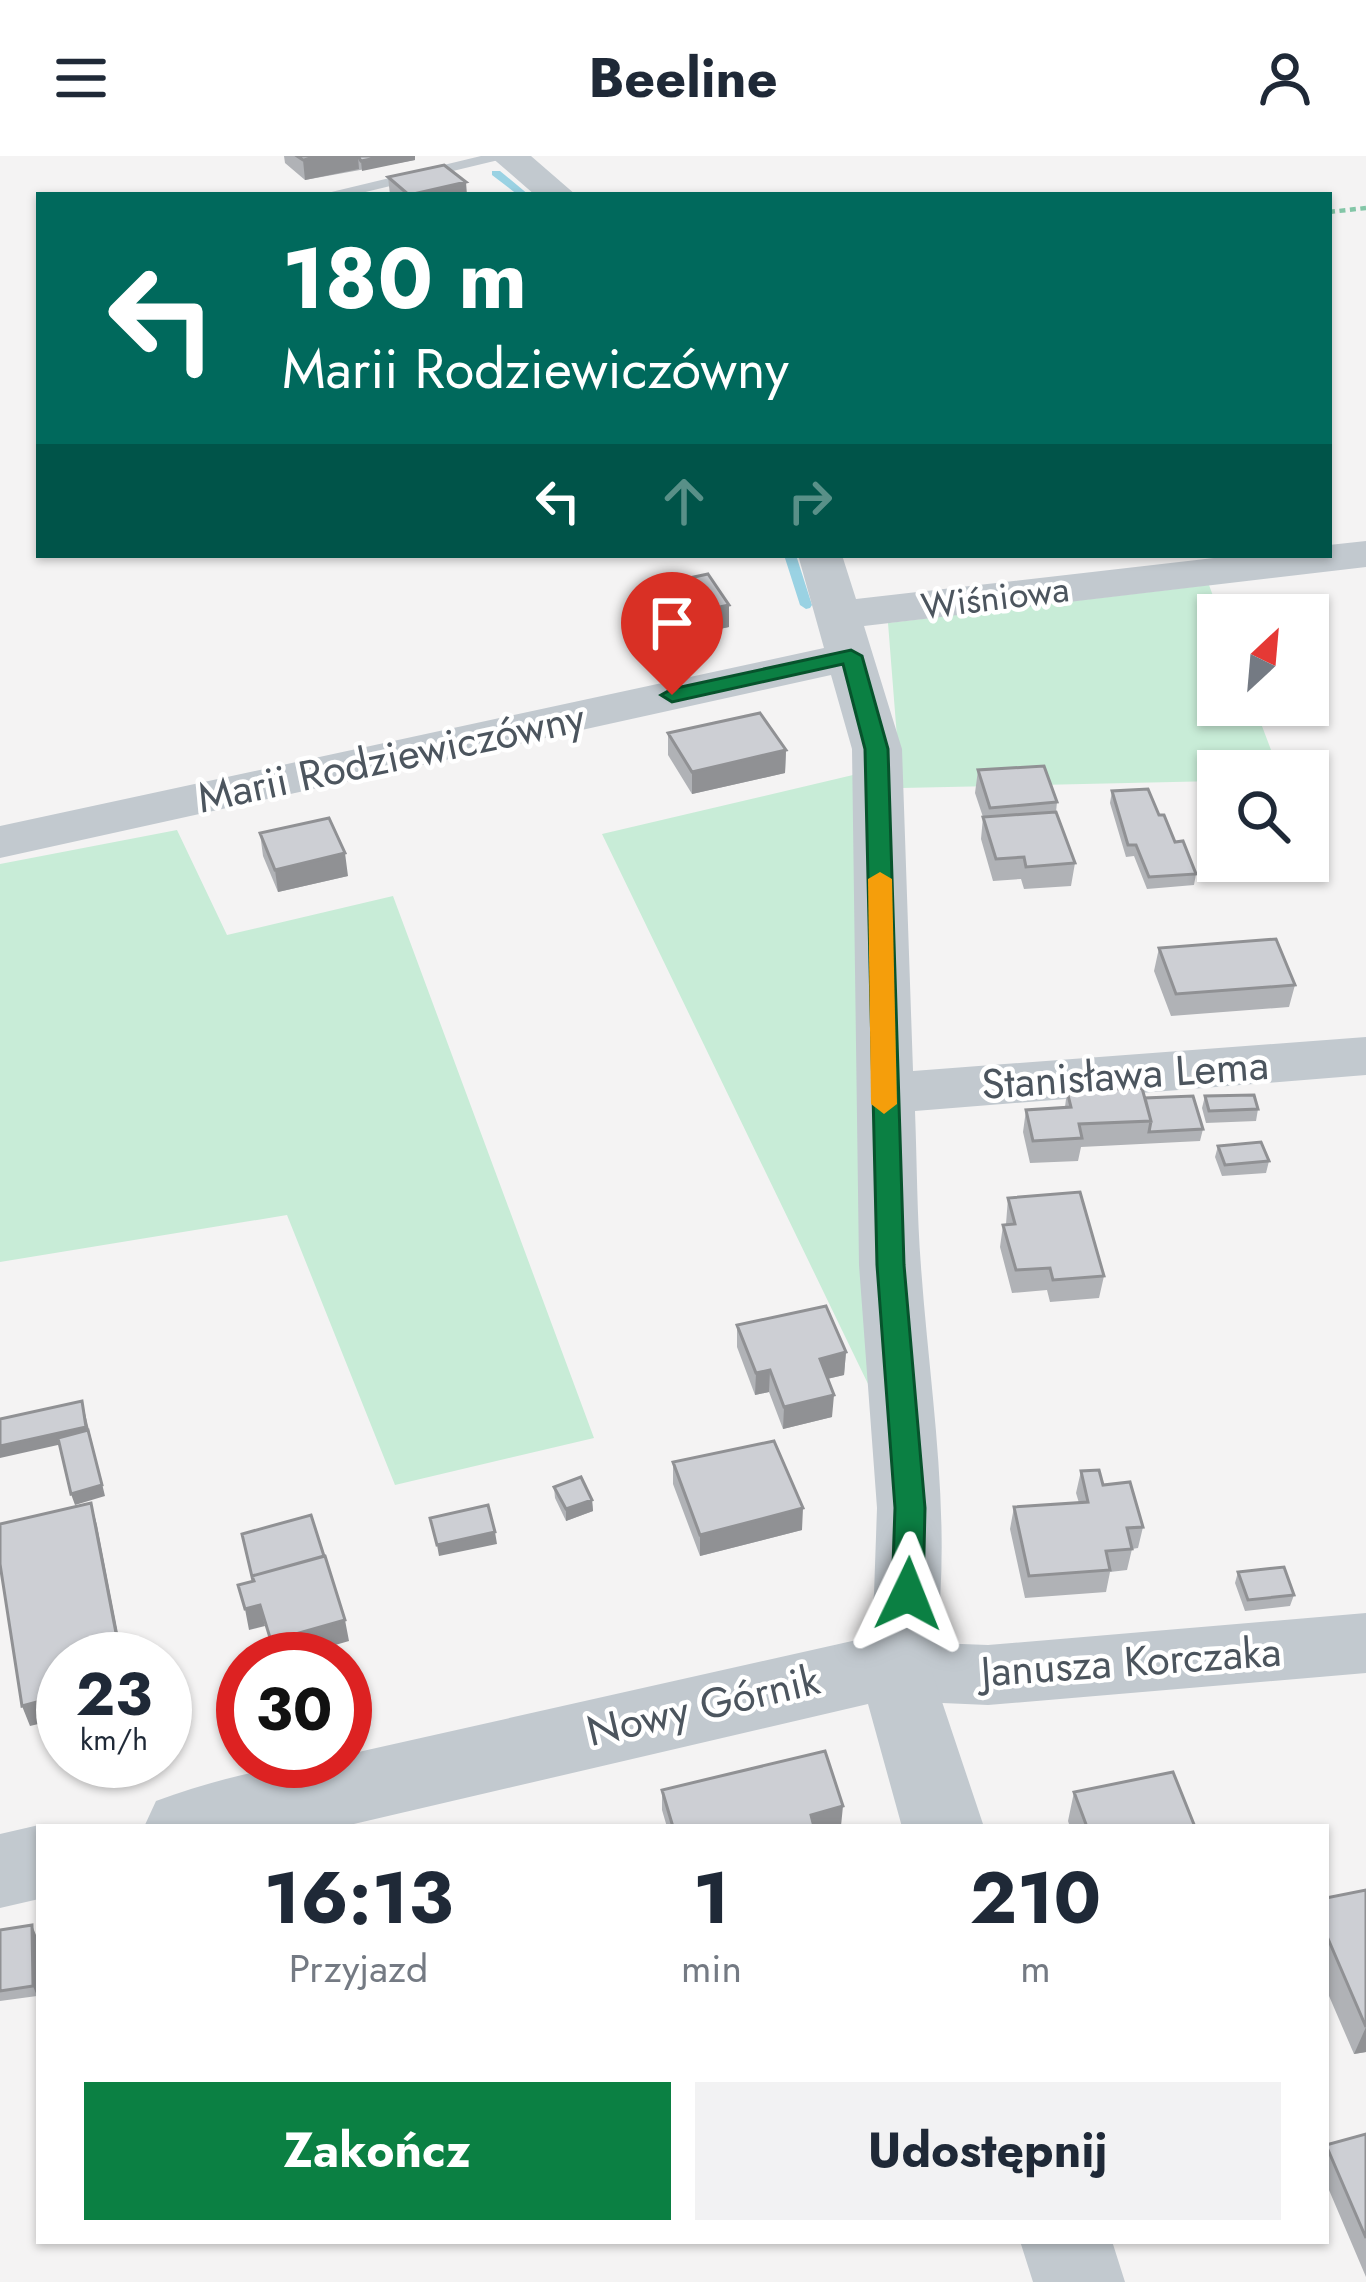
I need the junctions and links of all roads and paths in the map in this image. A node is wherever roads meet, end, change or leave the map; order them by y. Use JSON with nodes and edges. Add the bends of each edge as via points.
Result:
{"nodes":[{"id":1,"x":507,"y":156,"type":"edge"},
{"id":2,"x":342,"y":192,"type":"edge"},
{"id":3,"x":554,"y":192,"type":"edge"},
{"id":4,"x":1366,"y":208,"type":"edge"},
{"id":5,"x":1332,"y":212,"type":"edge"},
{"id":6,"x":1366,"y":554,"type":"edge"},
{"id":7,"x":821,"y":558,"type":"edge"},
{"id":8,"x":846,"y":636,"type":"junction"},
{"id":9,"x":0,"y":842,"type":"edge"},
{"id":10,"x":1366,"y":1056,"type":"edge"},
{"id":11,"x":884,"y":1093,"type":"junction"},
{"id":12,"x":1366,"y":1643,"type":"edge"},
{"id":13,"x":897,"y":1671,"type":"junction"},
{"id":14,"x":198,"y":1824,"type":"edge"},
{"id":15,"x":942,"y":1824,"type":"edge"},
{"id":16,"x":36,"y":1863,"type":"edge"},
{"id":17,"x":0,"y":1871,"type":"edge"},
{"id":18,"x":1067,"y":2244,"type":"edge"},
{"id":19,"x":1079,"y":2282,"type":"edge"}],
"edges":[{"from":1,"to":2,"type":"lane"},
{"from":1,"to":3,"type":"street"},
{"from":4,"to":5,"type":"path"},
{"from":6,"to":8,"type":"street","name":"Wiśniowa"},
{"from":7,"to":8,"type":"street"},
{"from":8,"to":9,"type":"street","name":"Marii Rodziewiczówny"},
{"from":8,"to":11,"type":"street","via":[[877,749]]},
{"from":10,"to":11,"type":"street","name":"Stanisława Lema"},
{"from":11,"to":13,"type":"street","via":[[910,1508]]},
{"from":12,"to":13,"type":"street","name":"Janusza Korczaka","via":[[988,1676]]},
{"from":13,"to":14,"type":"street","name":"Nowy Górnik","via":[[848,1671]]},
{"from":13,"to":15,"type":"street"},
{"from":16,"to":17,"type":"street"},
{"from":18,"to":19,"type":"street"}]}
